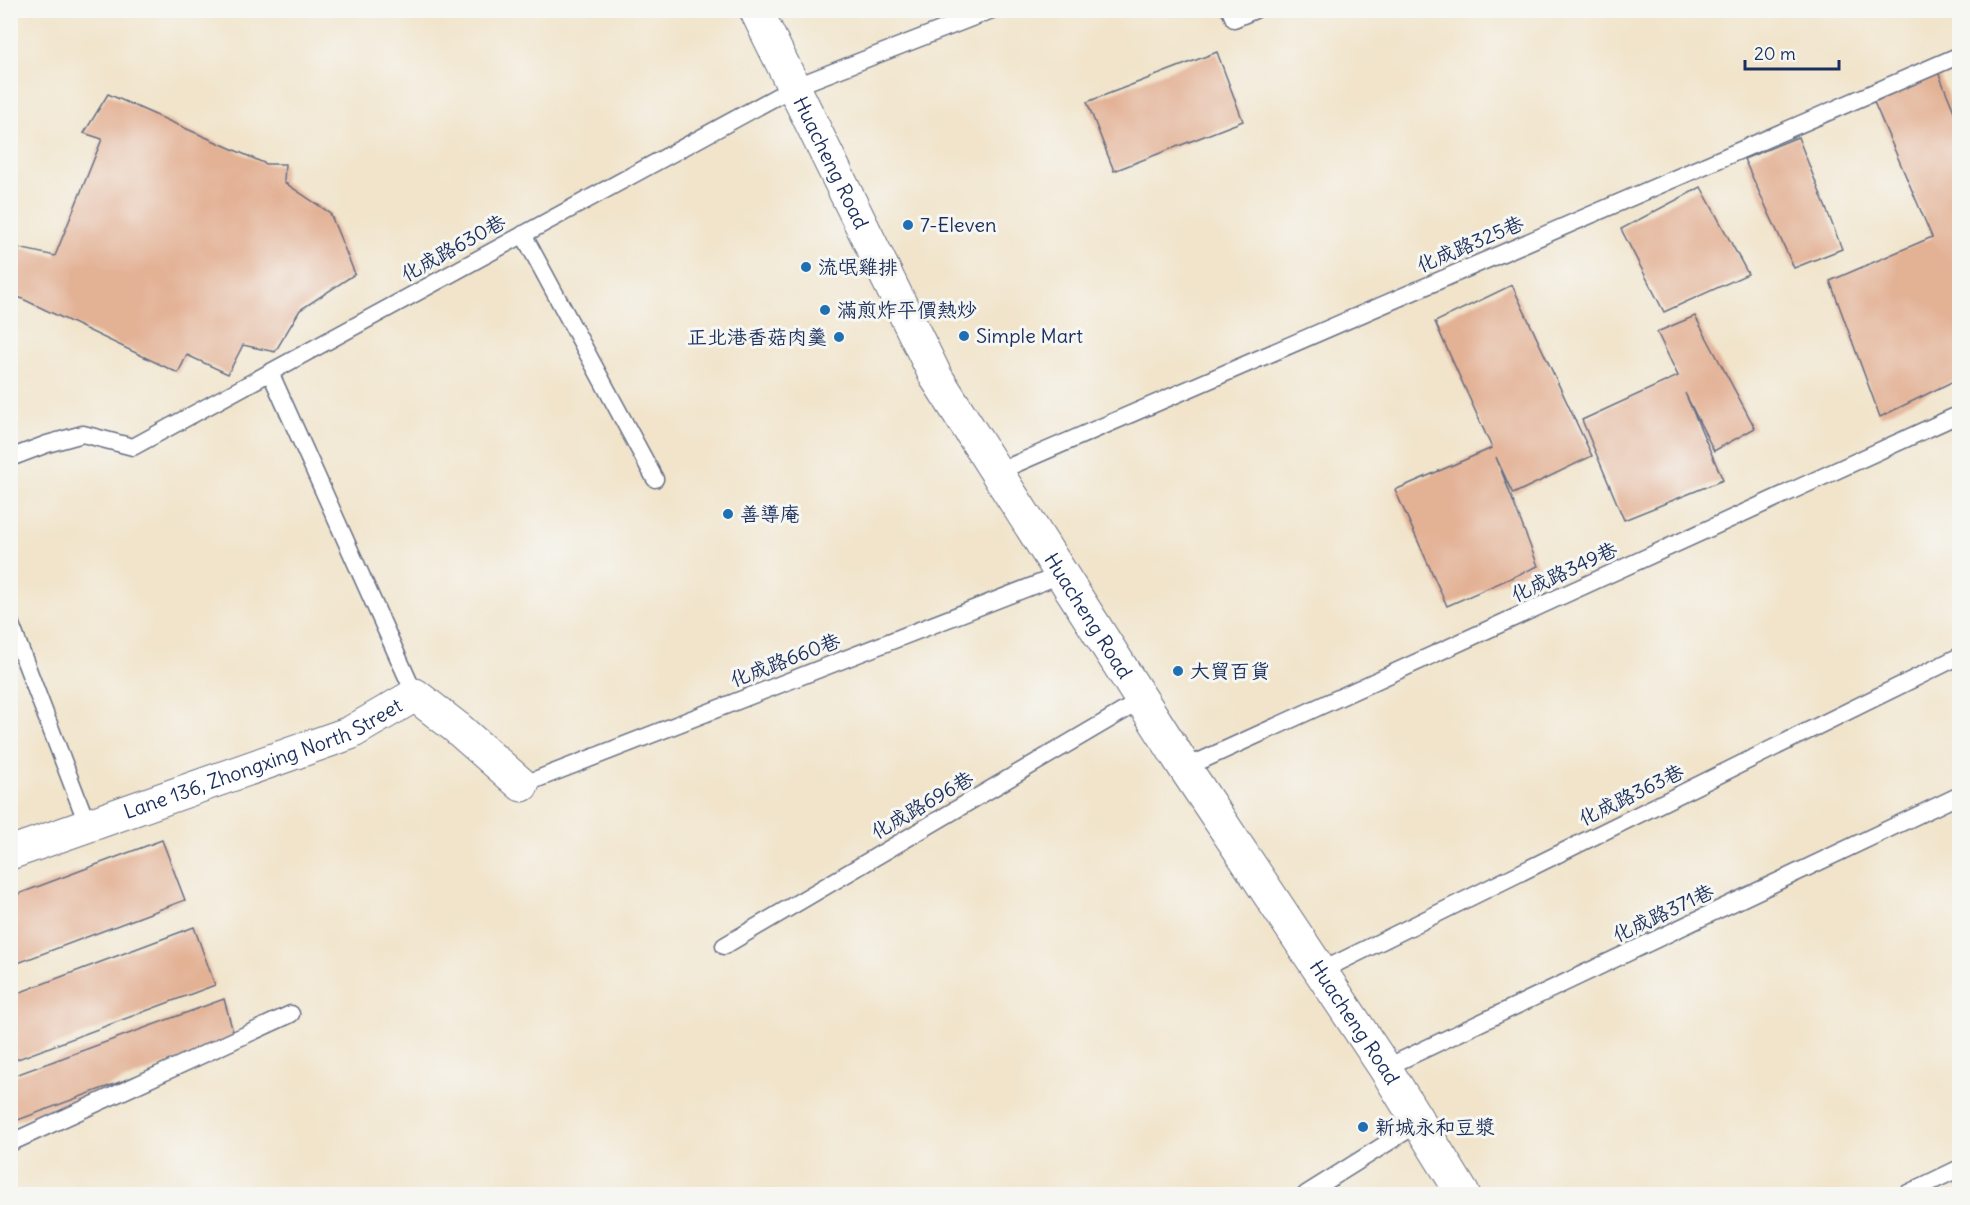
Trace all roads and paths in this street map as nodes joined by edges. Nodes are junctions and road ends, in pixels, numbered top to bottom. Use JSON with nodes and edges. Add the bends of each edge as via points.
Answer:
{"nodes":[{"id":1,"x":756,"y":10,"type":"edge"},
{"id":2,"x":992,"y":10,"type":"edge"},
{"id":3,"x":1230,"y":10,"type":"edge"},
{"id":4,"x":1255,"y":10,"type":"edge"},
{"id":5,"x":1959,"y":55,"type":"edge"},
{"id":6,"x":794,"y":87,"type":"junction"},
{"id":7,"x":523,"y":234,"type":"junction"},
{"id":8,"x":270,"y":372,"type":"junction"},
{"id":9,"x":1959,"y":414,"type":"edge"},
{"id":10,"x":10,"y":458,"type":"edge"},
{"id":11,"x":997,"y":472,"type":"junction"},
{"id":12,"x":655,"y":478,"type":"dead end"},
{"id":13,"x":1063,"y":574,"type":"junction"},
{"id":14,"x":10,"y":622,"type":"edge"},
{"id":15,"x":1959,"y":656,"type":"edge"},
{"id":16,"x":415,"y":695,"type":"junction"},
{"id":17,"x":1142,"y":700,"type":"junction"},
{"id":18,"x":1185,"y":768,"type":"junction"},
{"id":19,"x":522,"y":784,"type":"joint"},
{"id":20,"x":1959,"y":795,"type":"edge"},
{"id":21,"x":88,"y":826,"type":"junction"},
{"id":22,"x":10,"y":853,"type":"edge"},
{"id":23,"x":724,"y":946,"type":"dead end"},
{"id":24,"x":1320,"y":971,"type":"junction"},
{"id":25,"x":291,"y":1014,"type":"dead end"},
{"id":26,"x":1385,"y":1068,"type":"junction"},
{"id":27,"x":1419,"y":1123,"type":"junction"},
{"id":28,"x":10,"y":1143,"type":"edge"},
{"id":29,"x":1959,"y":1168,"type":"edge"},
{"id":30,"x":1306,"y":1194,"type":"edge"},
{"id":31,"x":1463,"y":1194,"type":"edge"},
{"id":32,"x":1906,"y":1194,"type":"edge"}],
"edges":[{"from":1,"to":6,"type":"street","name":"Huacheng Road"},
{"from":2,"to":6,"type":"lane","name":"化成路630巷"},
{"from":3,"to":4,"type":"lane","via":[[1234,20]]},
{"from":5,"to":11,"type":"lane","name":"化成路325巷"},
{"from":6,"to":7,"type":"lane","name":"化成路630巷"},
{"from":6,"to":11,"type":"street","name":"Huacheng Road","via":[[936,377]]},
{"from":7,"to":8,"type":"lane","name":"化成路630巷"},
{"from":7,"to":12,"type":"lane"},
{"from":8,"to":10,"type":"lane","name":"化成路630巷","via":[[133,447],[83,434]]},
{"from":8,"to":16,"type":"lane"},
{"from":9,"to":18,"type":"lane","name":"化成路349巷"},
{"from":11,"to":13,"type":"street","name":"Huacheng Road"},
{"from":13,"to":17,"type":"street","name":"Huacheng Road"},
{"from":13,"to":19,"type":"lane","name":"化成路660巷"},
{"from":14,"to":21,"type":"lane"},
{"from":15,"to":24,"type":"lane","name":"化成路363巷"},
{"from":16,"to":19,"type":"street","name":"Lane 136, Zhongxing North Street"},
{"from":16,"to":21,"type":"street","name":"Lane 136, Zhongxing North Street","via":[[350,734]]},
{"from":17,"to":18,"type":"street","name":"Huacheng Road"},
{"from":17,"to":23,"type":"lane","name":"化成路696巷"},
{"from":18,"to":24,"type":"street","name":"Huacheng Road"},
{"from":20,"to":26,"type":"lane","name":"化成路371巷"},
{"from":21,"to":22,"type":"street","name":"Lane 136, Zhongxing North Street"},
{"from":24,"to":26,"type":"street","name":"Huacheng Road"},
{"from":25,"to":28,"type":"lane"},
{"from":26,"to":27,"type":"street","name":"Huacheng Road"},
{"from":27,"to":30,"type":"lane"},
{"from":27,"to":31,"type":"street","name":"Huacheng Road"},
{"from":29,"to":32,"type":"lane"}]}
